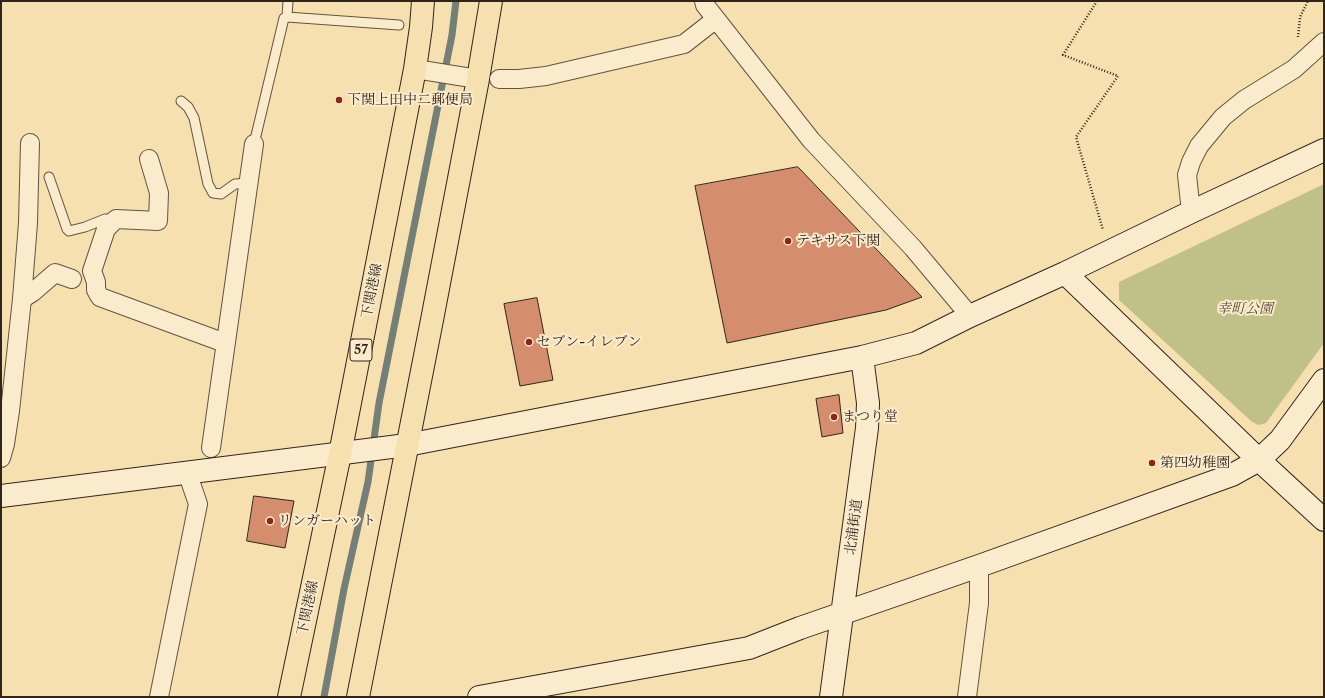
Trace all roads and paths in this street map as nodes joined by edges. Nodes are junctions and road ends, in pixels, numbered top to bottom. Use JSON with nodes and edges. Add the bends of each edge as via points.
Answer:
{"nodes":[{"id":1,"x":288,"y":1,"type":"edge"},
{"id":2,"x":424,"y":1,"type":"edge"},
{"id":3,"x":491,"y":1,"type":"edge"},
{"id":4,"x":704,"y":1,"type":"edge"},
{"id":5,"x":1097,"y":1,"type":"edge"},
{"id":6,"x":287,"y":17,"type":"junction"},
{"id":7,"x":716,"y":19,"type":"junction"},
{"id":8,"x":399,"y":25,"type":"dead end"},
{"id":9,"x":1324,"y":42,"type":"edge"},
{"id":10,"x":422,"y":70,"type":"junction"},
{"id":11,"x":479,"y":78,"type":"junction"},
{"id":12,"x":181,"y":102,"type":"dead end"},
{"id":13,"x":30,"y":143,"type":"dead end"},
{"id":14,"x":254,"y":144,"type":"joint"},
{"id":15,"x":1324,"y":150,"type":"edge"},
{"id":16,"x":149,"y":159,"type":"dead end"},
{"id":17,"x":50,"y":177,"type":"dead end"},
{"id":18,"x":249,"y":183,"type":"junction"},
{"id":19,"x":1192,"y":212,"type":"junction"},
{"id":20,"x":116,"y":219,"type":"junction"},
{"id":21,"x":1109,"y":251,"type":"junction"},
{"id":22,"x":1065,"y":273,"type":"junction"},
{"id":23,"x":72,"y":279,"type":"dead end"},
{"id":24,"x":22,"y":299,"type":"junction"},
{"id":25,"x":970,"y":316,"type":"junction"},
{"id":26,"x":226,"y":343,"type":"junction"},
{"id":27,"x":862,"y":357,"type":"junction"},
{"id":28,"x":1324,"y":380,"type":"edge"},
{"id":29,"x":407,"y":445,"type":"junction"},
{"id":30,"x":210,"y":448,"type":"dead end"},
{"id":31,"x":350,"y":453,"type":"junction"},
{"id":32,"x":1,"y":458,"type":"edge"},
{"id":33,"x":1259,"y":460,"type":"junction"},
{"id":34,"x":188,"y":472,"type":"junction"},
{"id":35,"x":1,"y":496,"type":"edge"},
{"id":36,"x":1324,"y":520,"type":"edge"},
{"id":37,"x":979,"y":566,"type":"junction"},
{"id":38,"x":843,"y":614,"type":"junction"},
{"id":39,"x":159,"y":697,"type":"edge"},
{"id":40,"x":289,"y":697,"type":"edge"},
{"id":41,"x":358,"y":697,"type":"edge"},
{"id":42,"x":479,"y":697,"type":"edge"},
{"id":43,"x":831,"y":697,"type":"edge"},
{"id":44,"x":966,"y":697,"type":"edge"}],
"edges":[{"from":1,"to":6,"type":"lane"},
{"from":2,"to":10,"type":"main road","name":"下関港線","number":"57","via":[[421,27]]},
{"from":3,"to":11,"type":"main road"},
{"from":4,"to":7,"type":"street"},
{"from":5,"to":21,"type":"path","via":[[1062,56],[1118,76],[1076,137]]},
{"from":6,"to":8,"type":"lane"},
{"from":6,"to":14,"type":"lane","via":[[284,18]]},
{"from":7,"to":11,"type":"street","via":[[684,44],[546,76],[519,79]]},
{"from":7,"to":25,"type":"street","via":[[811,140],[913,248]]},
{"from":9,"to":19,"type":"street","via":[[1294,69],[1244,100],[1223,117],[1199,146],[1187,175]]},
{"from":10,"to":11,"type":"street"},
{"from":10,"to":31,"type":"main road","name":"下関港線","number":"57"},
{"from":11,"to":29,"type":"main road"},
{"from":12,"to":18,"type":"lane","via":[[188,107],[194,118],[208,184],[213,193],[221,194],[235,184]]},
{"from":13,"to":24,"type":"street","via":[[28,223]]},
{"from":14,"to":18,"type":"street"},
{"from":15,"to":19,"type":"street"},
{"from":16,"to":20,"type":"street","via":[[159,193],[158,222]]},
{"from":17,"to":20,"type":"lane","via":[[69,231],[105,219]]},
{"from":18,"to":26,"type":"street"},
{"from":19,"to":21,"type":"street"},
{"from":20,"to":26,"type":"street","via":[[106,229],[92,271],[100,297]]},
{"from":21,"to":22,"type":"street"},
{"from":22,"to":25,"type":"street"},
{"from":22,"to":33,"type":"street"},
{"from":23,"to":24,"type":"street","via":[[55,273]]},
{"from":24,"to":32,"type":"street","via":[[10,411]]},
{"from":25,"to":27,"type":"street","via":[[916,343]]},
{"from":26,"to":30,"type":"street"},
{"from":27,"to":29,"type":"street"},
{"from":27,"to":38,"type":"street","name":"北浦街道","via":[[868,409]]},
{"from":28,"to":33,"type":"street","via":[[1280,440]]},
{"from":29,"to":31,"type":"street"},
{"from":29,"to":41,"type":"main road"},
{"from":31,"to":34,"type":"street"},
{"from":31,"to":40,"type":"main road","name":"下関港線","number":"57"},
{"from":33,"to":36,"type":"street"},
{"from":33,"to":37,"type":"street","via":[[1232,475]]},
{"from":34,"to":35,"type":"street"},
{"from":34,"to":39,"type":"street","via":[[198,504]]},
{"from":37,"to":38,"type":"street"},
{"from":37,"to":44,"type":"street","via":[[979,603]]},
{"from":38,"to":42,"type":"street","via":[[749,648]]},
{"from":38,"to":43,"type":"street","name":"北浦街道"}]}
